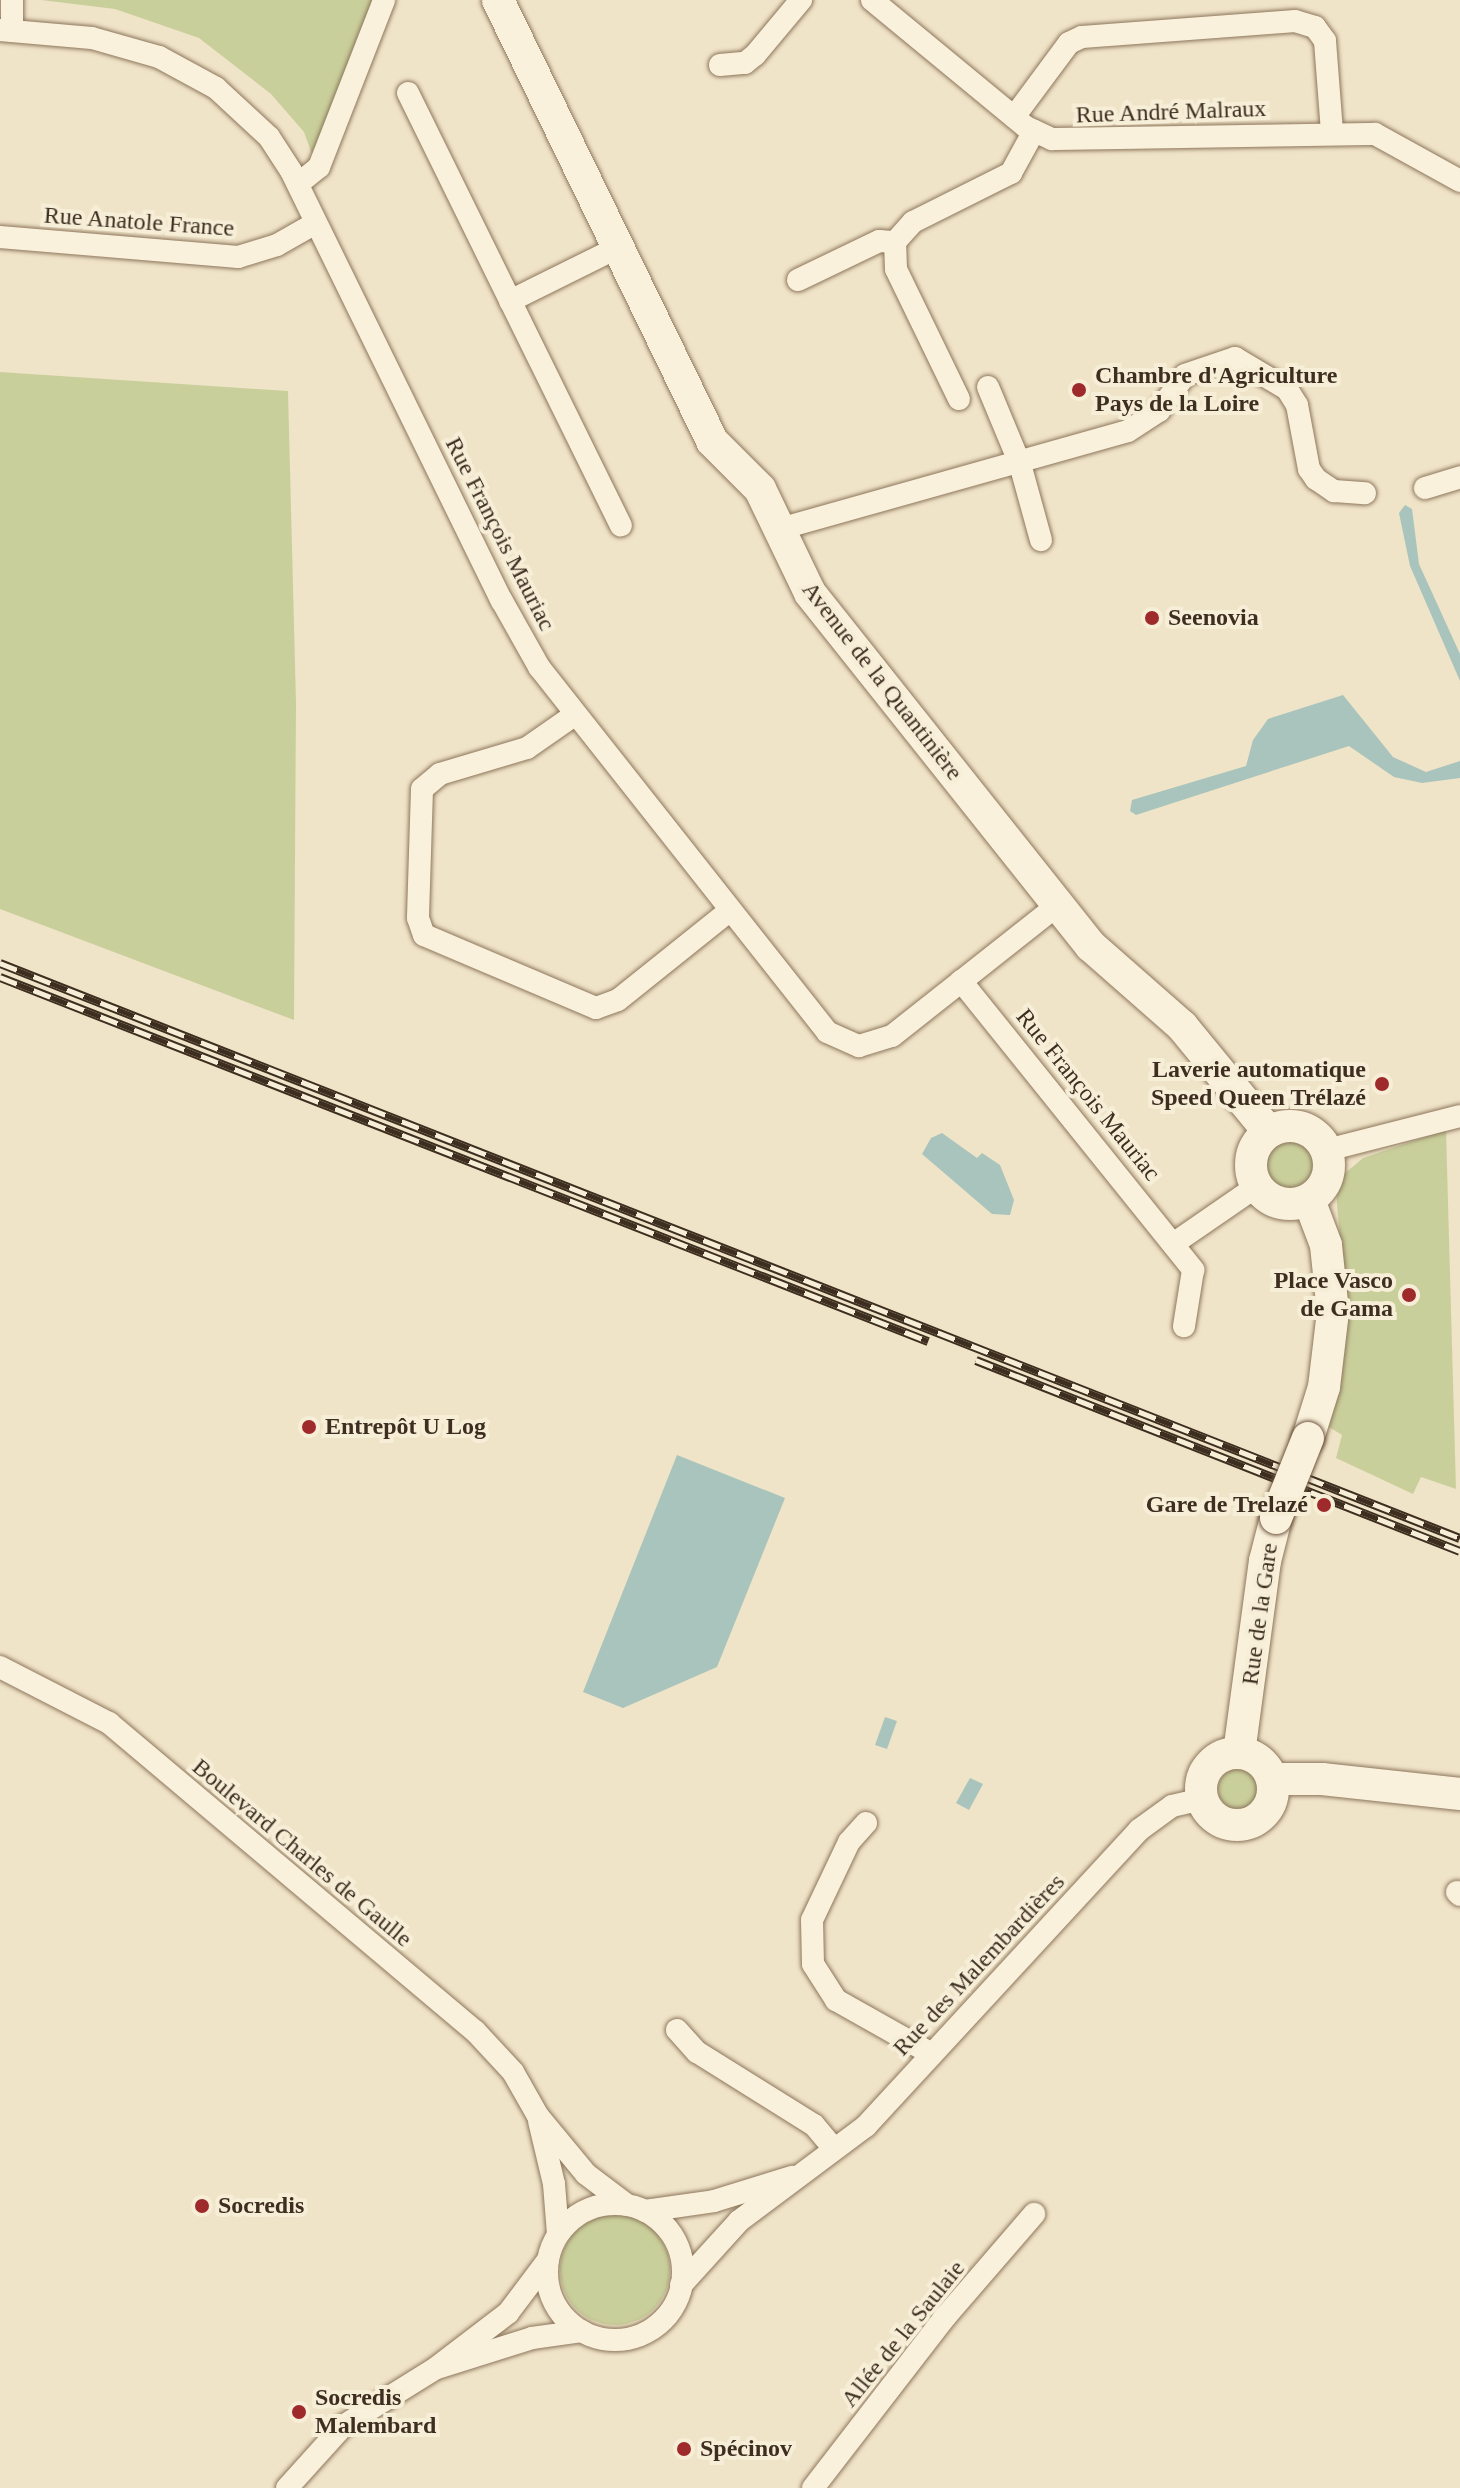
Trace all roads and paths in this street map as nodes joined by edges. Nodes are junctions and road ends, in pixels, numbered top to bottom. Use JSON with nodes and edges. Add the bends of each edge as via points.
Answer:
{"nodes":[{"id":1,"x":12,"y":0,"type":"edge"},
{"id":2,"x":384,"y":0,"type":"edge"},
{"id":3,"x":498,"y":0,"type":"edge"},
{"id":4,"x":801,"y":0,"type":"edge"},
{"id":5,"x":872,"y":0,"type":"edge"},
{"id":6,"x":6,"y":31,"type":"edge"},
{"id":7,"x":720,"y":65,"type":"dead end"},
{"id":8,"x":408,"y":93,"type":"dead end"},
{"id":9,"x":1014,"y":117,"type":"junction"},
{"id":10,"x":1034,"y":131,"type":"junction"},
{"id":11,"x":1332,"y":133,"type":"junction"},
{"id":12,"x":1460,"y":181,"type":"edge"},
{"id":13,"x":298,"y":184,"type":"junction"},
{"id":14,"x":314,"y":224,"type":"junction"},
{"id":15,"x":0,"y":237,"type":"edge"},
{"id":16,"x":895,"y":242,"type":"junction"},
{"id":17,"x":619,"y":247,"type":"junction"},
{"id":18,"x":798,"y":280,"type":"dead end"},
{"id":19,"x":510,"y":301,"type":"junction"},
{"id":20,"x":988,"y":387,"type":"dead end"},
{"id":21,"x":959,"y":399,"type":"dead end"},
{"id":22,"x":1020,"y":464,"type":"junction"},
{"id":23,"x":1460,"y":477,"type":"edge"},
{"id":24,"x":1425,"y":488,"type":"dead end"},
{"id":25,"x":1365,"y":493,"type":"dead end"},
{"id":26,"x":621,"y":525,"type":"dead end"},
{"id":27,"x":783,"y":528,"type":"junction"},
{"id":28,"x":1041,"y":540,"type":"dead end"},
{"id":29,"x":573,"y":716,"type":"junction"},
{"id":30,"x":1058,"y":905,"type":"junction"},
{"id":31,"x":729,"y":911,"type":"junction"},
{"id":32,"x":961,"y":981,"type":"junction"},
{"id":33,"x":1460,"y":1116,"type":"edge"},
{"id":34,"x":1269,"y":1132,"type":"junction"},
{"id":35,"x":1327,"y":1150,"type":"junction"},
{"id":36,"x":1257,"y":1186,"type":"junction"},
{"id":37,"x":1309,"y":1200,"type":"junction"},
{"id":38,"x":1173,"y":1244,"type":"junction"},
{"id":39,"x":1184,"y":1326,"type":"dead end"},
{"id":40,"x":0,"y":1667,"type":"edge"},
{"id":41,"x":1239,"y":1753,"type":"junction"},
{"id":42,"x":1272,"y":1779,"type":"junction"},
{"id":43,"x":1460,"y":1794,"type":"edge"},
{"id":44,"x":1202,"y":1799,"type":"junction"},
{"id":45,"x":866,"y":1823,"type":"dead end"},
{"id":46,"x":677,"y":2030,"type":"dead end"},
{"id":47,"x":932,"y":2054,"type":"junction"},
{"id":48,"x":538,"y":2116,"type":"junction"},
{"id":49,"x":834,"y":2149,"type":"junction"},
{"id":50,"x":797,"y":2176,"type":"junction"},
{"id":51,"x":636,"y":2208,"type":"junction"},
{"id":52,"x":1034,"y":2214,"type":"dead end"},
{"id":53,"x":558,"y":2234,"type":"junction"},
{"id":54,"x":548,"y":2260,"type":"junction"},
{"id":55,"x":681,"y":2285,"type":"junction"},
{"id":56,"x":582,"y":2331,"type":"junction"},
{"id":57,"x":436,"y":2368,"type":"junction"},
{"id":58,"x":287,"y":2488,"type":"edge"},
{"id":59,"x":813,"y":2488,"type":"edge"}],
"edges":[{"from":1,"to":6,"type":"street"},
{"from":2,"to":13,"type":"street","via":[[319,167]]},
{"from":3,"to":17,"type":"street","name":"Avenue de la Quantinière"},
{"from":4,"to":7,"type":"street","via":[[755,55],[745,63]]},
{"from":5,"to":9,"type":"street","name":"Rue André Malraux"},
{"from":6,"to":13,"type":"street","name":"Rue François Mauriac","via":[[116,43],[196,75],[269,137]]},
{"from":8,"to":19,"type":"street"},
{"from":9,"to":10,"type":"street","name":"Rue André Malraux"},
{"from":9,"to":11,"type":"street","via":[[1069,43],[1082,37],[1295,21],[1315,27],[1325,41]]},
{"from":10,"to":11,"type":"street","name":"Rue André Malraux","via":[[1073,142]]},
{"from":10,"to":16,"type":"street","via":[[1011,173],[913,222]]},
{"from":11,"to":12,"type":"street","name":"Rue André Malraux","via":[[1375,134]]},
{"from":13,"to":14,"type":"street","name":"Rue François Mauriac"},
{"from":14,"to":15,"type":"street","name":"Rue Anatole France","via":[[238,257]]},
{"from":14,"to":29,"type":"street","name":"Rue François Mauriac","via":[[502,601]]},
{"from":16,"to":18,"type":"street","via":[[879,241]]},
{"from":16,"to":21,"type":"street","via":[[896,269]]},
{"from":17,"to":19,"type":"street"},
{"from":17,"to":27,"type":"street","name":"Avenue de la Quantinière","via":[[712,441],[755,482]]},
{"from":19,"to":26,"type":"street"},
{"from":20,"to":22,"type":"street"},
{"from":22,"to":25,"type":"street","via":[[1139,426],[1159,411],[1185,375],[1235,358],[1287,389],[1297,405],[1309,469],[1316,479],[1334,491]]},
{"from":22,"to":27,"type":"street"},
{"from":22,"to":28,"type":"street"},
{"from":23,"to":24,"type":"street"},
{"from":27,"to":30,"type":"street","name":"Avenue de la Quantinière","via":[[801,578],[819,605]]},
{"from":29,"to":31,"type":"street","name":"Rue François Mauriac"},
{"from":29,"to":31,"type":"street","via":[[527,748],[440,774],[422,789],[418,918],[424,935],[596,1008],[618,1000]]},
{"from":30,"to":32,"type":"street","name":"Rue François Mauriac"},
{"from":30,"to":34,"type":"street","name":"Avenue de la Quantinière","via":[[1109,964],[1182,1026]]},
{"from":31,"to":32,"type":"street","name":"Rue François Mauriac","via":[[827,1032],[848,1043],[871,1045],[892,1036]]},
{"from":32,"to":38,"type":"street","name":"Rue François Mauriac"},
{"from":33,"to":35,"type":"street"},
{"from":34,"to":35,"type":"street","via":[[1302,1128]]},
{"from":34,"to":36,"type":"street","via":[[1251,1160]]},
{"from":35,"to":37,"type":"street","via":[[1327,1178]]},
{"from":36,"to":37,"type":"street","via":[[1280,1203]]},
{"from":36,"to":38,"type":"street"},
{"from":37,"to":41,"type":"street","name":"Rue de la Gare","bridge":true,"via":[[1326,1245],[1333,1312],[1324,1387],[1265,1561]]},
{"from":38,"to":39,"type":"street","name":"Rue François Mauriac","via":[[1193,1270]]},
{"from":40,"to":48,"type":"street","name":"Boulevard Charles de Gaulle","via":[[109,1723],[475,2031],[513,2072]]},
{"from":41,"to":42,"type":"street","via":[[1259,1761]]},
{"from":41,"to":44,"type":"street","via":[[1210,1765],[1202,1778]]},
{"from":42,"to":43,"type":"street"},
{"from":42,"to":44,"type":"street","via":[[1269,1806],[1247,1824],[1220,1821]]},
{"from":44,"to":47,"type":"street","name":"Rue des Malembardières","via":[[1172,1806],[1139,1830]]},
{"from":45,"to":47,"type":"street","via":[[849,1842],[812,1920],[813,1964],[836,2000]]},
{"from":46,"to":49,"type":"street","via":[[697,2052],[814,2125]]},
{"from":47,"to":49,"type":"street","name":"Rue des Malembardières","via":[[866,2126]]},
{"from":48,"to":51,"type":"street","name":"Boulevard Charles de Gaulle","via":[[586,2174]]},
{"from":48,"to":53,"type":"street","name":"Boulevard Charles de Gaulle","via":[[554,2184]]},
{"from":49,"to":50,"type":"street","name":"Rue des Malembardières"},
{"from":50,"to":51,"type":"street","name":"Rue des Malembardières","via":[[714,2201]]},
{"from":50,"to":55,"type":"street","name":"Rue des Malembardières","via":[[723,2236]]},
{"from":51,"to":53,"type":"street","via":[[592,2208]]},
{"from":51,"to":55,"type":"street","via":[[676,2242]]},
{"from":52,"to":59,"type":"street","name":"Allée de la Saulaie","via":[[946,2316]]},
{"from":53,"to":54,"type":"street"},
{"from":54,"to":56,"type":"street","via":[[554,2301]]},
{"from":54,"to":57,"type":"street","via":[[521,2301]]},
{"from":55,"to":56,"type":"street","via":[[668,2314],[645,2332],[616,2339]]},
{"from":56,"to":57,"type":"street","via":[[532,2338]]},
{"from":57,"to":58,"type":"street","via":[[343,2426]]}]}
